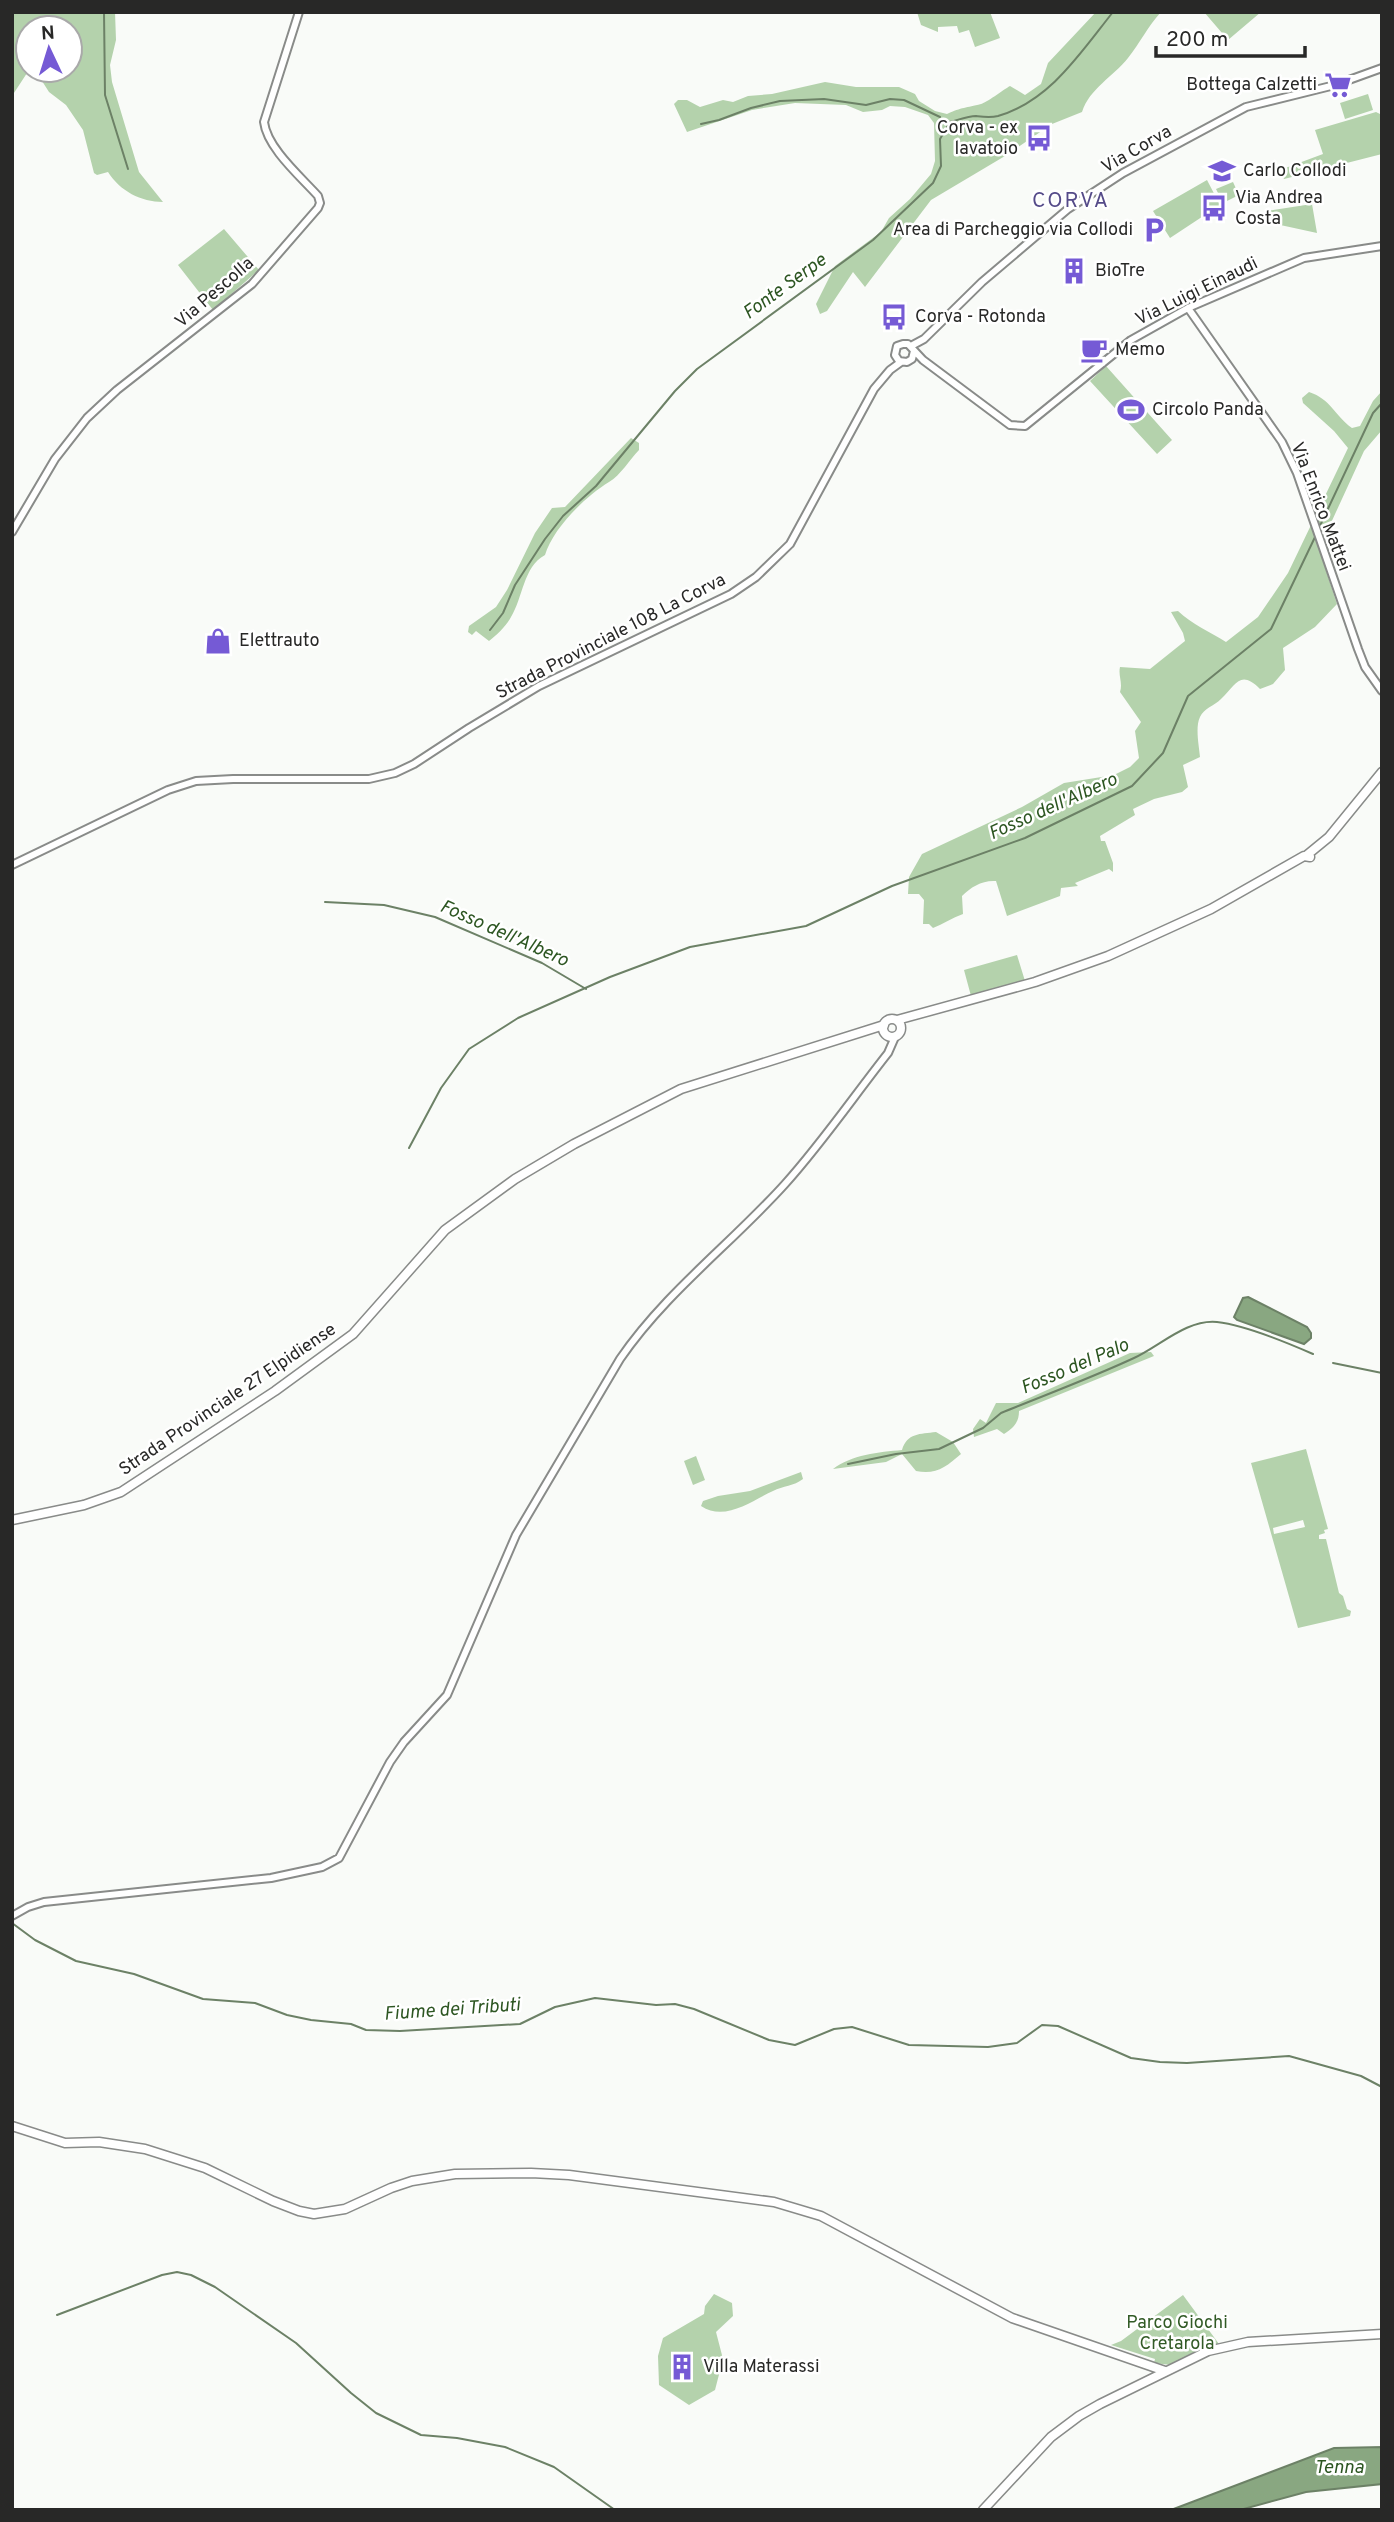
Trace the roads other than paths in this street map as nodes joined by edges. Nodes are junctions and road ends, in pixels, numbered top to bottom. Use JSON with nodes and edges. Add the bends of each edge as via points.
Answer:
{"nodes":[{"id":1,"x":299,"y":12,"type":"edge"},
{"id":2,"x":1382,"y":68,"type":"edge"},
{"id":3,"x":1382,"y":246,"type":"edge"},
{"id":4,"x":1188,"y":308,"type":"junction"},
{"id":5,"x":912,"y":349,"type":"junction"},
{"id":6,"x":912,"y":359,"type":"junction"},
{"id":7,"x":898,"y":360,"type":"junction"},
{"id":8,"x":923,"y":360,"type":"junction"},
{"id":9,"x":12,"y":532,"type":"edge"},
{"id":10,"x":1382,"y":691,"type":"edge"},
{"id":11,"x":1382,"y":772,"type":"edge"},
{"id":12,"x":12,"y":865,"type":"edge"},
{"id":13,"x":919,"y":1015,"type":"junction"},
{"id":14,"x":897,"y":1020,"type":"junction"},
{"id":15,"x":901,"y":1030,"type":"junction"},
{"id":16,"x":887,"y":1033,"type":"junction"},
{"id":17,"x":12,"y":1520,"type":"edge"},
{"id":18,"x":12,"y":1916,"type":"edge"},
{"id":19,"x":12,"y":2126,"type":"edge"},
{"id":20,"x":1382,"y":2334,"type":"edge"},
{"id":21,"x":1139,"y":2363,"type":"junction"},
{"id":22,"x":1151,"y":2367,"type":"junction"},
{"id":23,"x":1165,"y":2371,"type":"junction"},
{"id":24,"x":1153,"y":2377,"type":"junction"},
{"id":25,"x":983,"y":2510,"type":"edge"}],
"edges":[{"from":1,"to":9,"type":"street","name":"Via Pescolla","via":[[264,122],[273,145],[318,196],[318,208],[252,285],[87,418],[55,459]]},
{"from":2,"to":5,"type":"street","name":"Via Corva","via":[[1246,107],[1123,173],[1068,209]]},
{"from":3,"to":4,"type":"street","name":"Via Luigi Einaudi","via":[[1304,258]]},
{"from":4,"to":8,"type":"street","name":"Via Luigi Einaudi","via":[[1131,340],[1020,427],[1010,425]]},
{"from":4,"to":10,"type":"street","name":"Via Enrico Mattei","via":[[1282,442],[1297,473],[1357,649]]},
{"from":5,"to":6,"type":"street"},
{"from":5,"to":7,"type":"street","via":[[900,344],[894,352]]},
{"from":5,"to":8,"type":"street"},
{"from":6,"to":7,"type":"street"},
{"from":6,"to":8,"type":"street"},
{"from":7,"to":12,"type":"street","name":"Strada Provinciale 108 La Corva","via":[[863,407],[790,544],[731,594],[539,686],[402,771],[369,779],[196,781]]},
{"from":11,"to":13,"type":"main road","name":"Strada Provinciale 27 Elpidiense","via":[[1329,837],[1305,857],[1210,909],[1108,956]]},
{"from":13,"to":14,"type":"main road","name":"Strada Provinciale 27 Elpidiense"},
{"from":13,"to":15,"type":"main road","name":"Strada Provinciale 27 Elpidiense"},
{"from":14,"to":15,"type":"main road"},
{"from":14,"to":16,"type":"main road","name":"Strada Provinciale 27 Elpidiense","via":[[890,1019]]},
{"from":15,"to":16,"type":"main road","name":"Strada Provinciale 27 Elpidiense"},
{"from":16,"to":17,"type":"main road","name":"Strada Provinciale 27 Elpidiense","via":[[873,1028],[681,1089],[564,1150],[445,1230],[353,1334],[275,1391],[121,1492]]},
{"from":16,"to":18,"type":"street","via":[[888,1053],[785,1184],[660,1308],[620,1359],[516,1535],[447,1695],[390,1762],[339,1858],[322,1867],[271,1878],[44,1902]]},
{"from":19,"to":21,"type":"main road","via":[[65,2143],[99,2142],[145,2149],[205,2168],[273,2201],[314,2214],[345,2209],[412,2181],[466,2174],[569,2175],[774,2202],[821,2216],[1012,2318]]},
{"from":20,"to":23,"type":"main road","via":[[1248,2342]]},
{"from":21,"to":22,"type":"main road"},
{"from":21,"to":24,"type":"main road"},
{"from":22,"to":23,"type":"main road"},
{"from":22,"to":24,"type":"main road"},
{"from":23,"to":24,"type":"main road"},
{"from":24,"to":25,"type":"main road","via":[[1063,2428]]}]}
